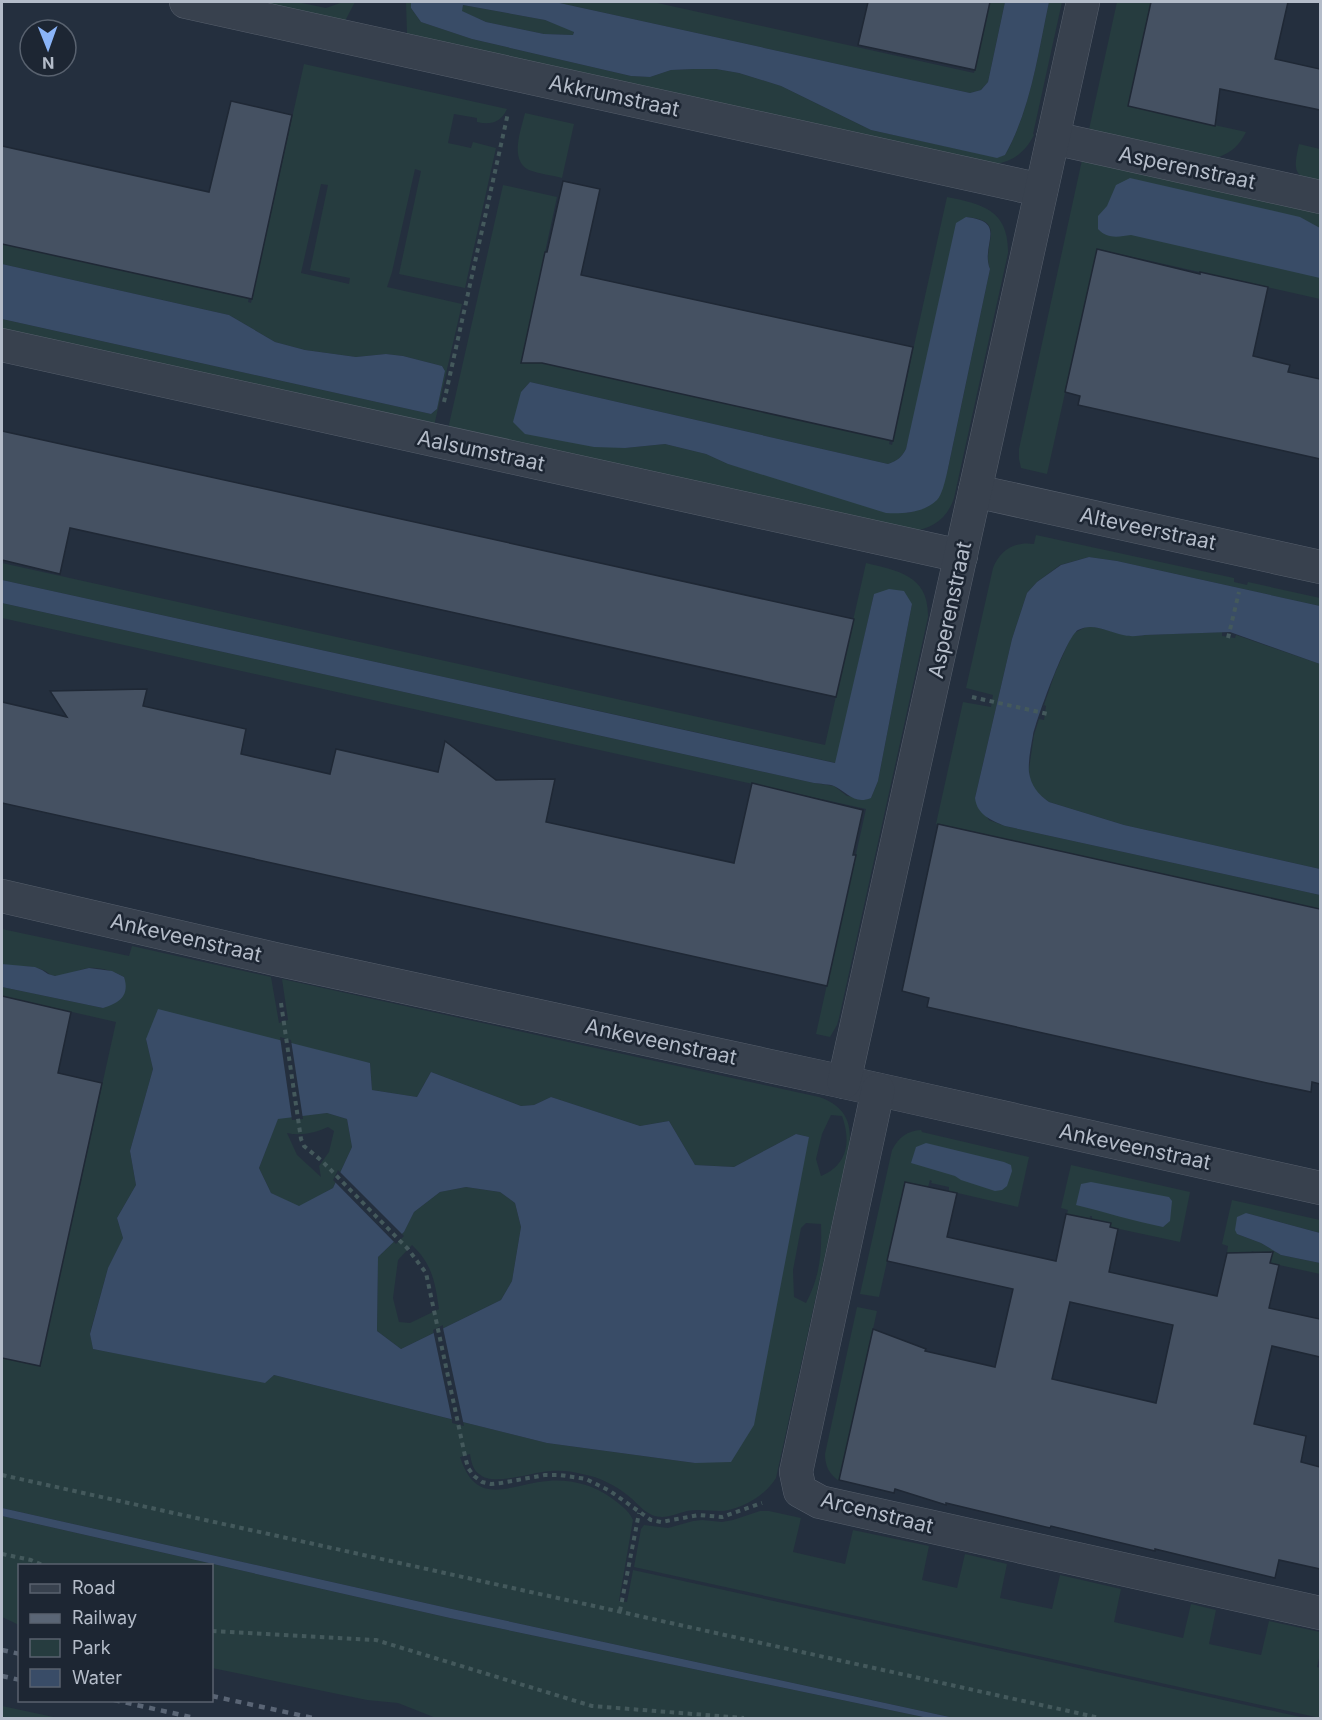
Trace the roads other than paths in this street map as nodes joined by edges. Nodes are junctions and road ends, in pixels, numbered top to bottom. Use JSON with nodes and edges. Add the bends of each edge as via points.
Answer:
{"nodes":[{"id":1,"x":186,"y":2,"type":"edge"},
{"id":2,"x":1083,"y":2,"type":"edge"},
{"id":3,"x":1053,"y":138,"type":"junction"},
{"id":4,"x":1041,"y":190,"type":"junction"},
{"id":5,"x":1320,"y":197,"type":"edge"},
{"id":6,"x":2,"y":345,"type":"edge"},
{"id":7,"x":975,"y":491,"type":"junction"},
{"id":8,"x":961,"y":556,"type":"junction"},
{"id":9,"x":1320,"y":567,"type":"edge"},
{"id":10,"x":2,"y":896,"type":"edge"},
{"id":11,"x":844,"y":1082,"type":"junction"},
{"id":12,"x":878,"y":1090,"type":"junction"},
{"id":13,"x":1320,"y":1188,"type":"edge"},
{"id":14,"x":1320,"y":1613,"type":"edge"}],
"edges":[{"from":1,"to":4,"type":"street","name":"Akkrumstraat"},
{"from":2,"to":3,"type":"street","name":"Asperenstraat"},
{"from":3,"to":4,"type":"street","name":"Asperenstraat"},
{"from":3,"to":5,"type":"street","name":"Asperenstraat"},
{"from":4,"to":7,"type":"street","name":"Asperenstraat"},
{"from":6,"to":8,"type":"street","name":"Aalsumstraat"},
{"from":7,"to":8,"type":"street","name":"Asperenstraat"},
{"from":7,"to":9,"type":"street","name":"Alteveerstraat"},
{"from":8,"to":11,"type":"street","name":"Asperenstraat"},
{"from":10,"to":11,"type":"street","name":"Ankeveenstraat"},
{"from":11,"to":12,"type":"street","name":"Ankeveenstraat"},
{"from":12,"to":13,"type":"street","name":"Ankeveenstraat"},
{"from":12,"to":14,"type":"street","name":"Arcenstraat","via":[[796,1472],[800,1491],[820,1502]]}]}
